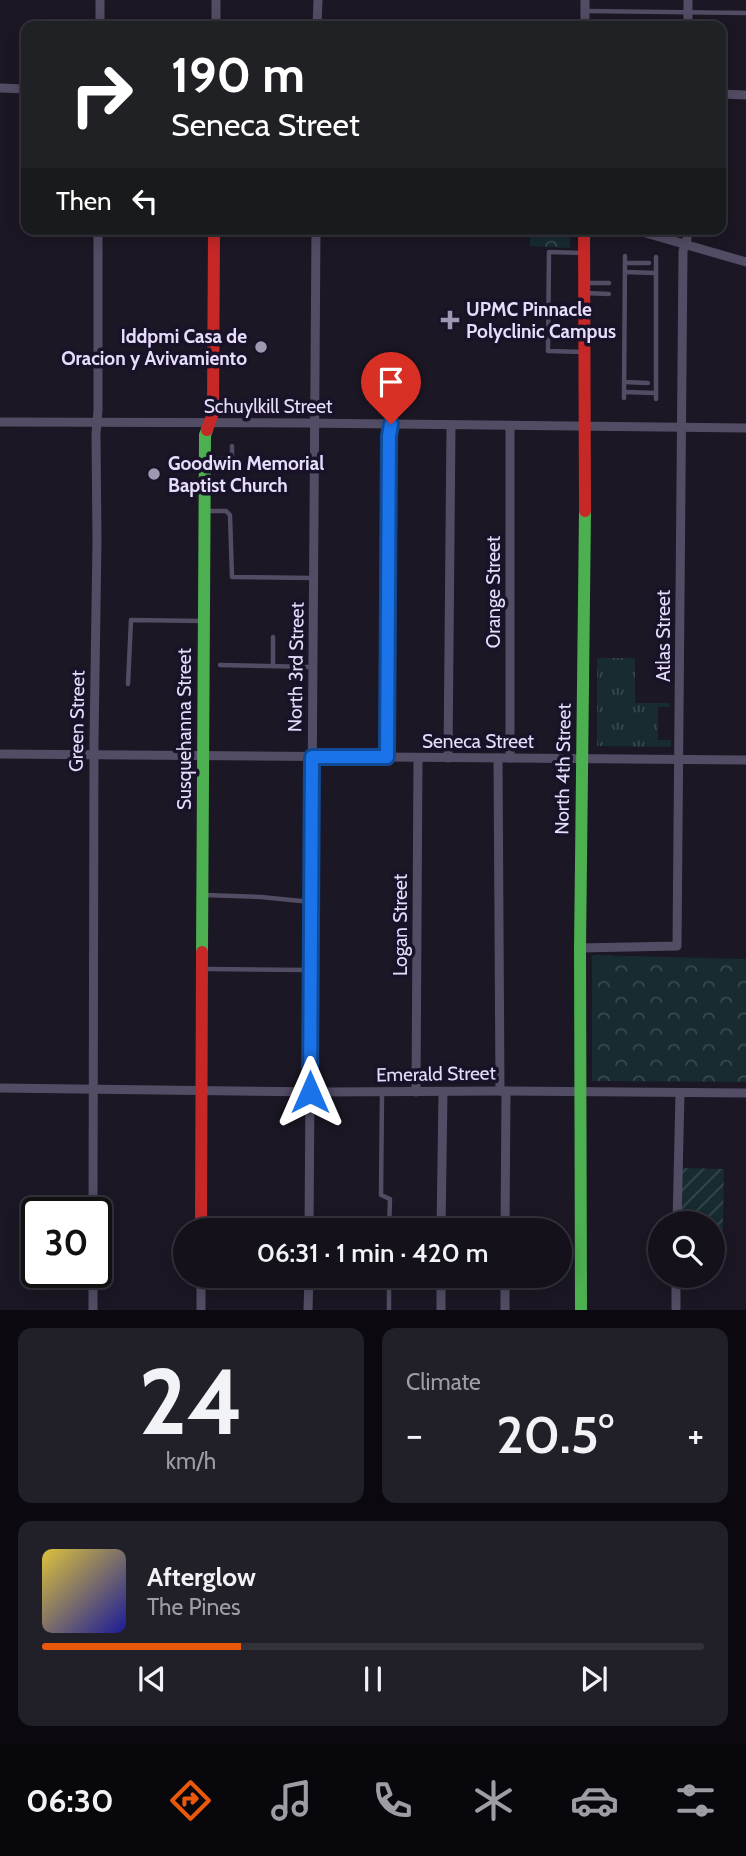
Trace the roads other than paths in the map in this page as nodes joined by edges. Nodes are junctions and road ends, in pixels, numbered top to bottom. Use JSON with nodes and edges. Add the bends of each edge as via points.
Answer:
{"nodes":[{"id":1,"x":100,"y":0,"type":"edge"},
{"id":2,"x":216,"y":0,"type":"edge"},
{"id":3,"x":318,"y":0,"type":"edge"},
{"id":4,"x":586,"y":0,"type":"edge"},
{"id":5,"x":688,"y":0,"type":"edge"},
{"id":6,"x":585,"y":11,"type":"junction"},
{"id":7,"x":688,"y":13,"type":"junction"},
{"id":8,"x":746,"y":13,"type":"edge"},
{"id":9,"x":100,"y":21,"type":"edge"},
{"id":10,"x":216,"y":21,"type":"edge"},
{"id":11,"x":317,"y":21,"type":"edge"},
{"id":12,"x":585,"y":21,"type":"edge"},
{"id":13,"x":688,"y":21,"type":"edge"},
{"id":14,"x":0,"y":88,"type":"edge"},
{"id":15,"x":21,"y":89,"type":"edge"},
{"id":16,"x":726,"y":94,"type":"edge"},
{"id":17,"x":746,"y":95,"type":"edge"},
{"id":18,"x":98,"y":235,"type":"edge"},
{"id":19,"x":214,"y":235,"type":"edge"},
{"id":20,"x":316,"y":235,"type":"edge"},
{"id":21,"x":584,"y":235,"type":"edge"},
{"id":22,"x":653,"y":235,"type":"edge"},
{"id":23,"x":686,"y":235,"type":"edge"},
{"id":24,"x":685,"y":244,"type":"junction"},
{"id":25,"x":584,"y":253,"type":"junction"},
{"id":26,"x":625,"y":256,"type":"dead end"},
{"id":27,"x":656,"y":257,"type":"dead end"},
{"id":28,"x":746,"y":262,"type":"edge"},
{"id":29,"x":625,"y":263,"type":"junction"},
{"id":30,"x":649,"y":263,"type":"dead end"},
{"id":31,"x":625,"y":272,"type":"junction"},
{"id":32,"x":656,"y":273,"type":"junction"},
{"id":33,"x":609,"y":283,"type":"dead end"},
{"id":34,"x":584,"y":288,"type":"junction"},
{"id":35,"x":609,"y":294,"type":"dead end"},
{"id":36,"x":585,"y":352,"type":"junction"},
{"id":37,"x":624,"y":382,"type":"junction"},
{"id":38,"x":648,"y":383,"type":"dead end"},
{"id":39,"x":0,"y":422,"type":"edge"},
{"id":40,"x":97,"y":423,"type":"junction"},
{"id":41,"x":209,"y":423,"type":"junction"},
{"id":42,"x":315,"y":423,"type":"junction"},
{"id":43,"x":391,"y":424,"type":"junction"},
{"id":44,"x":451,"y":425,"type":"junction"},
{"id":45,"x":510,"y":426,"type":"junction"},
{"id":46,"x":586,"y":427,"type":"junction"},
{"id":47,"x":681,"y":427,"type":"junction"},
{"id":48,"x":746,"y":428,"type":"edge"},
{"id":49,"x":232,"y":446,"type":"dead end"},
{"id":50,"x":205,"y":459,"type":"junction"},
{"id":51,"x":205,"y":511,"type":"junction"},
{"id":52,"x":314,"y":578,"type":"junction"},
{"id":53,"x":204,"y":621,"type":"junction"},
{"id":54,"x":273,"y":637,"type":"dead end"},
{"id":55,"x":220,"y":665,"type":"dead end"},
{"id":56,"x":273,"y":666,"type":"junction"},
{"id":57,"x":313,"y":667,"type":"junction"},
{"id":58,"x":128,"y":684,"type":"dead end"},
{"id":59,"x":0,"y":754,"type":"edge"},
{"id":60,"x":94,"y":756,"type":"junction"},
{"id":61,"x":203,"y":756,"type":"junction"},
{"id":62,"x":312,"y":757,"type":"junction"},
{"id":63,"x":387,"y":757,"type":"junction"},
{"id":64,"x":418,"y":758,"type":"junction"},
{"id":65,"x":448,"y":758,"type":"junction"},
{"id":66,"x":498,"y":758,"type":"junction"},
{"id":67,"x":510,"y":758,"type":"junction"},
{"id":68,"x":583,"y":759,"type":"junction"},
{"id":69,"x":680,"y":759,"type":"junction"},
{"id":70,"x":746,"y":760,"type":"edge"},
{"id":71,"x":202,"y":894,"type":"junction"},
{"id":72,"x":311,"y":902,"type":"junction"},
{"id":73,"x":580,"y":948,"type":"junction"},
{"id":74,"x":201,"y":968,"type":"junction"},
{"id":75,"x":311,"y":970,"type":"junction"},
{"id":76,"x":0,"y":1088,"type":"edge"},
{"id":77,"x":94,"y":1089,"type":"junction"},
{"id":78,"x":201,"y":1090,"type":"junction"},
{"id":79,"x":503,"y":1091,"type":"junction"},
{"id":80,"x":310,"y":1092,"type":"junction"},
{"id":81,"x":382,"y":1092,"type":"junction"},
{"id":82,"x":416,"y":1092,"type":"junction"},
{"id":83,"x":443,"y":1092,"type":"junction"},
{"id":84,"x":580,"y":1092,"type":"junction"},
{"id":85,"x":680,"y":1093,"type":"junction"},
{"id":86,"x":746,"y":1093,"type":"edge"},
{"id":87,"x":93,"y":1197,"type":"edge"},
{"id":88,"x":677,"y":1211,"type":"edge"},
{"id":89,"x":201,"y":1218,"type":"edge"},
{"id":90,"x":309,"y":1218,"type":"edge"},
{"id":91,"x":389,"y":1218,"type":"edge"},
{"id":92,"x":442,"y":1218,"type":"edge"},
{"id":93,"x":505,"y":1218,"type":"edge"},
{"id":94,"x":93,"y":1288,"type":"edge"},
{"id":95,"x":201,"y":1288,"type":"edge"},
{"id":96,"x":309,"y":1288,"type":"edge"},
{"id":97,"x":389,"y":1288,"type":"edge"},
{"id":98,"x":441,"y":1288,"type":"edge"},
{"id":99,"x":505,"y":1288,"type":"edge"},
{"id":100,"x":676,"y":1288,"type":"edge"},
{"id":101,"x":93,"y":1310,"type":"edge"},
{"id":102,"x":201,"y":1310,"type":"edge"},
{"id":103,"x":309,"y":1310,"type":"edge"},
{"id":104,"x":389,"y":1310,"type":"edge"},
{"id":105,"x":441,"y":1310,"type":"edge"},
{"id":106,"x":505,"y":1310,"type":"edge"},
{"id":107,"x":581,"y":1310,"type":"edge"},
{"id":108,"x":676,"y":1310,"type":"edge"}],
"edges":[{"from":1,"to":9,"type":"street"},
{"from":2,"to":10,"type":"street"},
{"from":3,"to":11,"type":"street"},
{"from":4,"to":6,"type":"street"},
{"from":5,"to":7,"type":"street"},
{"from":6,"to":7,"type":"lane"},
{"from":6,"to":12,"type":"street"},
{"from":7,"to":8,"type":"lane"},
{"from":7,"to":13,"type":"street"},
{"from":14,"to":15,"type":"street"},
{"from":16,"to":17,"type":"street"},
{"from":18,"to":40,"type":"street","name":"Green Street"},
{"from":19,"to":41,"type":"street","name":"Susquehanna Street","via":[[213,413]]},
{"from":20,"to":42,"type":"street","name":"North 3rd Street"},
{"from":21,"to":25,"type":"street","name":"North 4th Street"},
{"from":22,"to":24,"type":"street"},
{"from":23,"to":24,"type":"street","name":"Atlas Street"},
{"from":24,"to":28,"type":"street"},
{"from":24,"to":47,"type":"street","name":"Atlas Street"},
{"from":25,"to":34,"type":"street","name":"North 4th Street"},
{"from":25,"to":36,"type":"lane","via":[[549,252],[548,351]]},
{"from":26,"to":29,"type":"lane"},
{"from":27,"to":32,"type":"lane"},
{"from":29,"to":30,"type":"lane"},
{"from":29,"to":31,"type":"lane"},
{"from":31,"to":32,"type":"lane"},
{"from":31,"to":37,"type":"lane"},
{"from":32,"to":37,"type":"lane","via":[[656,396],[624,395]]},
{"from":33,"to":34,"type":"lane"},
{"from":34,"to":35,"type":"lane"},
{"from":34,"to":36,"type":"street","name":"North 4th Street"},
{"from":36,"to":46,"type":"street","name":"North 4th Street"},
{"from":37,"to":38,"type":"lane"},
{"from":39,"to":40,"type":"street","name":"Schuylkill Street"},
{"from":40,"to":41,"type":"street","name":"Schuylkill Street"},
{"from":40,"to":60,"type":"street","name":"Green Street"},
{"from":41,"to":42,"type":"street","name":"Schuylkill Street"},
{"from":41,"to":50,"type":"street","name":"Susquehanna Street"},
{"from":42,"to":43,"type":"street","name":"Schuylkill Street"},
{"from":42,"to":52,"type":"street","name":"North 3rd Street"},
{"from":43,"to":44,"type":"street","name":"Schuylkill Street"},
{"from":43,"to":63,"type":"street"},
{"from":44,"to":45,"type":"street","name":"Schuylkill Street"},
{"from":44,"to":65,"type":"street"},
{"from":45,"to":46,"type":"street","name":"Schuylkill Street"},
{"from":45,"to":67,"type":"street","name":"Orange Street"},
{"from":46,"to":47,"type":"street","name":"Schuylkill Street"},
{"from":46,"to":68,"type":"street","name":"North 4th Street"},
{"from":47,"to":48,"type":"street","name":"Schuylkill Street"},
{"from":47,"to":69,"type":"street","name":"Atlas Street"},
{"from":49,"to":50,"type":"lane","via":[[232,459]]},
{"from":50,"to":51,"type":"street","name":"Susquehanna Street"},
{"from":51,"to":52,"type":"lane","via":[[230,515],[232,577]]},
{"from":51,"to":53,"type":"street","name":"Susquehanna Street"},
{"from":52,"to":57,"type":"street","name":"North 3rd Street"},
{"from":53,"to":58,"type":"lane","via":[[131,620]]},
{"from":53,"to":61,"type":"street","name":"Susquehanna Street"},
{"from":54,"to":56,"type":"lane"},
{"from":55,"to":56,"type":"lane"},
{"from":56,"to":57,"type":"lane"},
{"from":57,"to":62,"type":"street","name":"North 3rd Street"},
{"from":59,"to":60,"type":"street","name":"Seneca Street"},
{"from":60,"to":61,"type":"street","name":"Seneca Street"},
{"from":60,"to":77,"type":"street","name":"Green Street"},
{"from":61,"to":62,"type":"street","name":"Seneca Street"},
{"from":61,"to":71,"type":"street","name":"Susquehanna Street"},
{"from":62,"to":63,"type":"street","name":"Seneca Street"},
{"from":62,"to":72,"type":"street","name":"North 3rd Street"},
{"from":63,"to":64,"type":"street","name":"Seneca Street"},
{"from":64,"to":65,"type":"street","name":"Seneca Street"},
{"from":64,"to":82,"type":"street","name":"Logan Street"},
{"from":65,"to":66,"type":"street","name":"Seneca Street"},
{"from":66,"to":67,"type":"street","name":"Seneca Street"},
{"from":66,"to":79,"type":"street"},
{"from":67,"to":68,"type":"street","name":"Seneca Street"},
{"from":68,"to":69,"type":"street","name":"Seneca Street"},
{"from":68,"to":73,"type":"street","name":"North 4th Street"},
{"from":69,"to":70,"type":"street","name":"Seneca Street"},
{"from":69,"to":73,"type":"street","name":"Atlas Street","via":[[677,946]]},
{"from":71,"to":72,"type":"lane"},
{"from":71,"to":74,"type":"street","name":"Susquehanna Street"},
{"from":72,"to":75,"type":"street","name":"North 3rd Street"},
{"from":73,"to":84,"type":"street","name":"North 4th Street"},
{"from":74,"to":75,"type":"lane"},
{"from":74,"to":78,"type":"street","name":"Susquehanna Street"},
{"from":75,"to":80,"type":"street","name":"North 3rd Street"},
{"from":76,"to":77,"type":"street","name":"Emerald Street"},
{"from":77,"to":78,"type":"street","name":"Emerald Street"},
{"from":77,"to":87,"type":"street","name":"Green Street"},
{"from":78,"to":80,"type":"street","name":"Emerald Street"},
{"from":78,"to":89,"type":"street","name":"Susquehanna Street"},
{"from":79,"to":83,"type":"street","name":"Emerald Street"},
{"from":79,"to":84,"type":"street","name":"Emerald Street"},
{"from":79,"to":93,"type":"street"},
{"from":80,"to":81,"type":"street","name":"Emerald Street"},
{"from":80,"to":90,"type":"street","name":"North 3rd Street"},
{"from":81,"to":82,"type":"street","name":"Emerald Street"},
{"from":81,"to":91,"type":"lane","via":[[381,1195],[390,1199]]},
{"from":82,"to":83,"type":"street","name":"Emerald Street"},
{"from":83,"to":92,"type":"street"},
{"from":84,"to":85,"type":"street","name":"Emerald Street"},
{"from":84,"to":107,"type":"street","name":"North 4th Street"},
{"from":85,"to":86,"type":"street","name":"Emerald Street"},
{"from":85,"to":88,"type":"street"},
{"from":94,"to":101,"type":"street"},
{"from":95,"to":102,"type":"street"},
{"from":96,"to":103,"type":"street"},
{"from":97,"to":104,"type":"lane"},
{"from":98,"to":105,"type":"street"},
{"from":99,"to":106,"type":"street"},
{"from":100,"to":108,"type":"street"}]}
